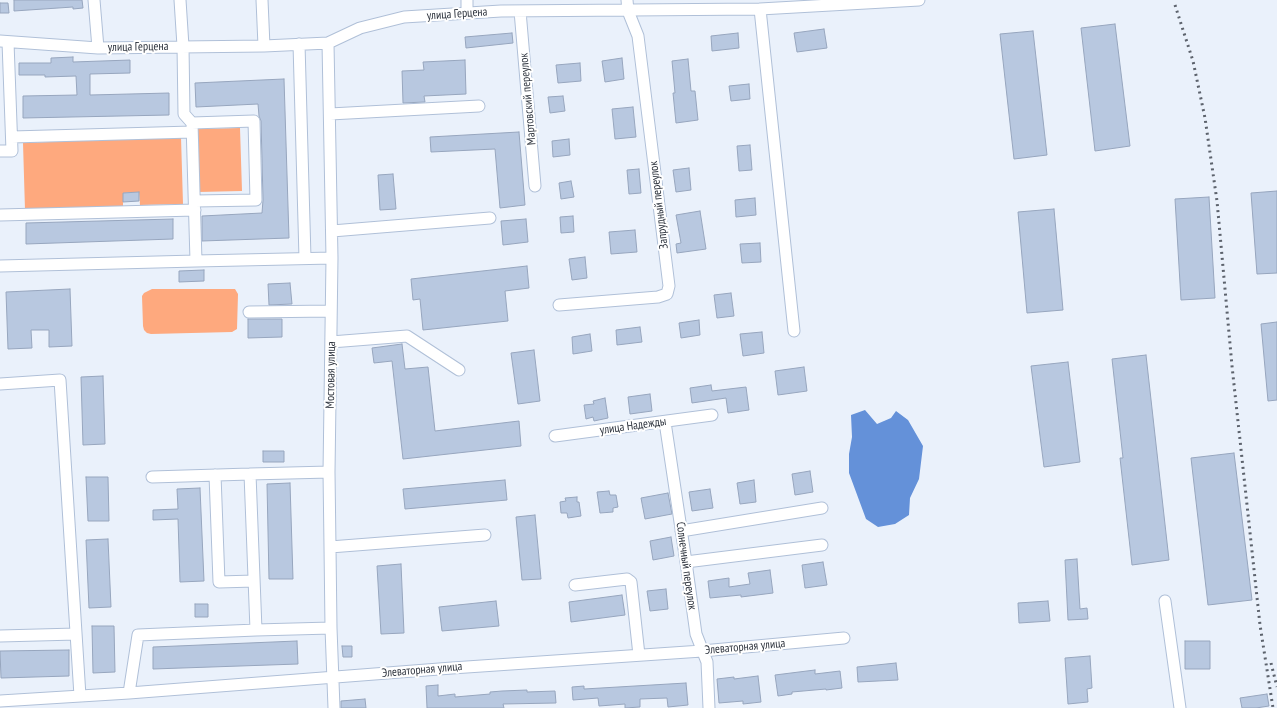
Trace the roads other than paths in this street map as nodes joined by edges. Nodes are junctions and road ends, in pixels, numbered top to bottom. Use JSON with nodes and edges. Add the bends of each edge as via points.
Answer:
{"nodes":[{"id":1,"x":94,"y":0,"type":"edge"},
{"id":2,"x":180,"y":0,"type":"edge"},
{"id":3,"x":262,"y":0,"type":"edge"},
{"id":4,"x":467,"y":0,"type":"edge"},
{"id":5,"x":919,"y":0,"type":"edge"},
{"id":6,"x":797,"y":4,"type":"edge"},
{"id":7,"x":627,"y":5,"type":"edge"},
{"id":8,"x":760,"y":9,"type":"junction"},
{"id":9,"x":520,"y":11,"type":"junction"},
{"id":10,"x":467,"y":12,"type":"junction"},
{"id":11,"x":4,"y":42,"type":"edge"},
{"id":12,"x":328,"y":43,"type":"junction"},
{"id":13,"x":299,"y":44,"type":"junction"},
{"id":14,"x":183,"y":46,"type":"junction"},
{"id":15,"x":264,"y":46,"type":"junction"},
{"id":16,"x":98,"y":48,"type":"junction"},
{"id":17,"x":479,"y":106,"type":"dead end"},
{"id":18,"x":330,"y":114,"type":"junction"},
{"id":19,"x":192,"y":127,"type":"junction"},
{"id":20,"x":12,"y":137,"type":"junction"},
{"id":21,"x":0,"y":151,"type":"edge"},
{"id":22,"x":535,"y":186,"type":"dead end"},
{"id":23,"x":195,"y":206,"type":"junction"},
{"id":24,"x":0,"y":215,"type":"edge"},
{"id":25,"x":490,"y":218,"type":"dead end"},
{"id":26,"x":332,"y":231,"type":"junction"},
{"id":27,"x":305,"y":258,"type":"junction"},
{"id":28,"x":332,"y":258,"type":"junction"},
{"id":29,"x":196,"y":261,"type":"junction"},
{"id":30,"x":0,"y":266,"type":"edge"},
{"id":31,"x":559,"y":305,"type":"dead end"},
{"id":32,"x":332,"y":311,"type":"junction"},
{"id":33,"x":249,"y":312,"type":"dead end"},
{"id":34,"x":794,"y":330,"type":"dead end"},
{"id":35,"x":331,"y":342,"type":"junction"},
{"id":36,"x":459,"y":370,"type":"dead end"},
{"id":37,"x":0,"y":384,"type":"edge"},
{"id":38,"x":712,"y":416,"type":"dead end"},
{"id":39,"x":665,"y":422,"type":"junction"},
{"id":40,"x":555,"y":436,"type":"dead end"},
{"id":41,"x":329,"y":472,"type":"junction"},
{"id":42,"x":250,"y":474,"type":"junction"},
{"id":43,"x":216,"y":475,"type":"junction"},
{"id":44,"x":152,"y":477,"type":"dead end"},
{"id":45,"x":822,"y":508,"type":"dead end"},
{"id":46,"x":681,"y":531,"type":"junction"},
{"id":47,"x":485,"y":535,"type":"dead end"},
{"id":48,"x":822,"y":544,"type":"dead end"},
{"id":49,"x":330,"y":547,"type":"junction"},
{"id":50,"x":686,"y":562,"type":"junction"},
{"id":51,"x":254,"y":581,"type":"junction"},
{"id":52,"x":575,"y":585,"type":"dead end"},
{"id":53,"x":1165,"y":600,"type":"dead end"},
{"id":54,"x":331,"y":628,"type":"junction"},
{"id":55,"x":256,"y":630,"type":"junction"},
{"id":56,"x":76,"y":634,"type":"junction"},
{"id":57,"x":0,"y":636,"type":"edge"},
{"id":58,"x":844,"y":638,"type":"dead end"},
{"id":59,"x":702,"y":650,"type":"junction"},
{"id":60,"x":639,"y":655,"type":"junction"},
{"id":61,"x":333,"y":678,"type":"junction"},
{"id":62,"x":129,"y":693,"type":"junction"},
{"id":63,"x":80,"y":696,"type":"junction"},
{"id":64,"x":0,"y":701,"type":"edge"},
{"id":65,"x":334,"y":708,"type":"edge"},
{"id":66,"x":709,"y":708,"type":"edge"},
{"id":67,"x":1180,"y":708,"type":"edge"}],
"edges":[{"from":1,"to":16,"type":"street"},
{"from":2,"to":14,"type":"street"},
{"from":3,"to":15,"type":"street"},
{"from":4,"to":10,"type":"street"},
{"from":5,"to":6,"type":"street","name":"улица Герцена"},
{"from":6,"to":8,"type":"street","name":"улица Герцена"},
{"from":7,"to":8,"type":"street","name":"улица Герцена"},
{"from":7,"to":9,"type":"street","name":"улица Герцена"},
{"from":7,"to":31,"type":"street","name":"Запрудный переулок","via":[[638,36],[669,286],[667,294],[658,297]]},
{"from":8,"to":34,"type":"street"},
{"from":9,"to":10,"type":"street","name":"улица Герцена"},
{"from":9,"to":22,"type":"street","name":"Мартовский переулок"},
{"from":10,"to":12,"type":"street","name":"улица Герцена","via":[[404,17],[360,28]]},
{"from":11,"to":16,"type":"street","name":"улица Герцена"},
{"from":11,"to":20,"type":"street"},
{"from":12,"to":13,"type":"street","name":"улица Герцена"},
{"from":12,"to":18,"type":"street","name":"Мостовая улица"},
{"from":13,"to":15,"type":"street","name":"улица Герцена"},
{"from":13,"to":27,"type":"street"},
{"from":14,"to":15,"type":"street","name":"улица Герцена"},
{"from":14,"to":16,"type":"street","name":"улица Герцена"},
{"from":14,"to":19,"type":"street","via":[[184,114]]},
{"from":17,"to":18,"type":"street"},
{"from":18,"to":26,"type":"street","name":"Мостовая улица"},
{"from":19,"to":20,"type":"street"},
{"from":19,"to":23,"type":"street"},
{"from":19,"to":23,"type":"street","via":[[254,121],[256,200]]},
{"from":20,"to":21,"type":"street","via":[[12,150]]},
{"from":23,"to":24,"type":"street"},
{"from":23,"to":29,"type":"street"},
{"from":25,"to":26,"type":"street"},
{"from":26,"to":28,"type":"street","name":"Мостовая улица"},
{"from":27,"to":28,"type":"street"},
{"from":27,"to":29,"type":"street"},
{"from":28,"to":32,"type":"street","name":"Мостовая улица"},
{"from":29,"to":30,"type":"street"},
{"from":32,"to":33,"type":"street"},
{"from":32,"to":35,"type":"street","name":"Мостовая улица"},
{"from":35,"to":36,"type":"street","via":[[407,336]]},
{"from":35,"to":41,"type":"street","name":"Мостовая улица"},
{"from":37,"to":56,"type":"street","via":[[60,380]]},
{"from":38,"to":39,"type":"street","name":"улица Надежды"},
{"from":39,"to":40,"type":"street","name":"улица Надежды"},
{"from":39,"to":46,"type":"street","name":"Солнечный переулок"},
{"from":41,"to":42,"type":"street"},
{"from":41,"to":49,"type":"street","name":"Мостовая улица"},
{"from":42,"to":43,"type":"street"},
{"from":42,"to":51,"type":"street"},
{"from":43,"to":44,"type":"street"},
{"from":43,"to":51,"type":"street","via":[[219,582]]},
{"from":45,"to":46,"type":"street"},
{"from":46,"to":50,"type":"street","name":"Солнечный переулок"},
{"from":47,"to":49,"type":"street"},
{"from":48,"to":50,"type":"street"},
{"from":49,"to":54,"type":"street","name":"Мостовая улица"},
{"from":50,"to":59,"type":"street","name":"Солнечный переулок","via":[[696,634]]},
{"from":51,"to":55,"type":"street"},
{"from":52,"to":60,"type":"street","via":[[627,579],[631,582]]},
{"from":53,"to":67,"type":"street"},
{"from":54,"to":55,"type":"street"},
{"from":54,"to":61,"type":"street","name":"Мостовая улица"},
{"from":55,"to":62,"type":"street","via":[[138,635]]},
{"from":56,"to":57,"type":"street"},
{"from":56,"to":63,"type":"street"},
{"from":58,"to":59,"type":"street","name":"Элеваторная улица"},
{"from":59,"to":60,"type":"street","name":"Элеваторная улица"},
{"from":59,"to":66,"type":"street","name":"Солнечный переулок","via":[[708,666]]},
{"from":60,"to":61,"type":"street","name":"Элеваторная улица"},
{"from":61,"to":62,"type":"street","name":"Элеваторная улица"},
{"from":61,"to":65,"type":"street","name":"Мостовая улица"},
{"from":62,"to":63,"type":"street","name":"Элеваторная улица"},
{"from":63,"to":64,"type":"street","name":"Элеваторная улица"}]}
